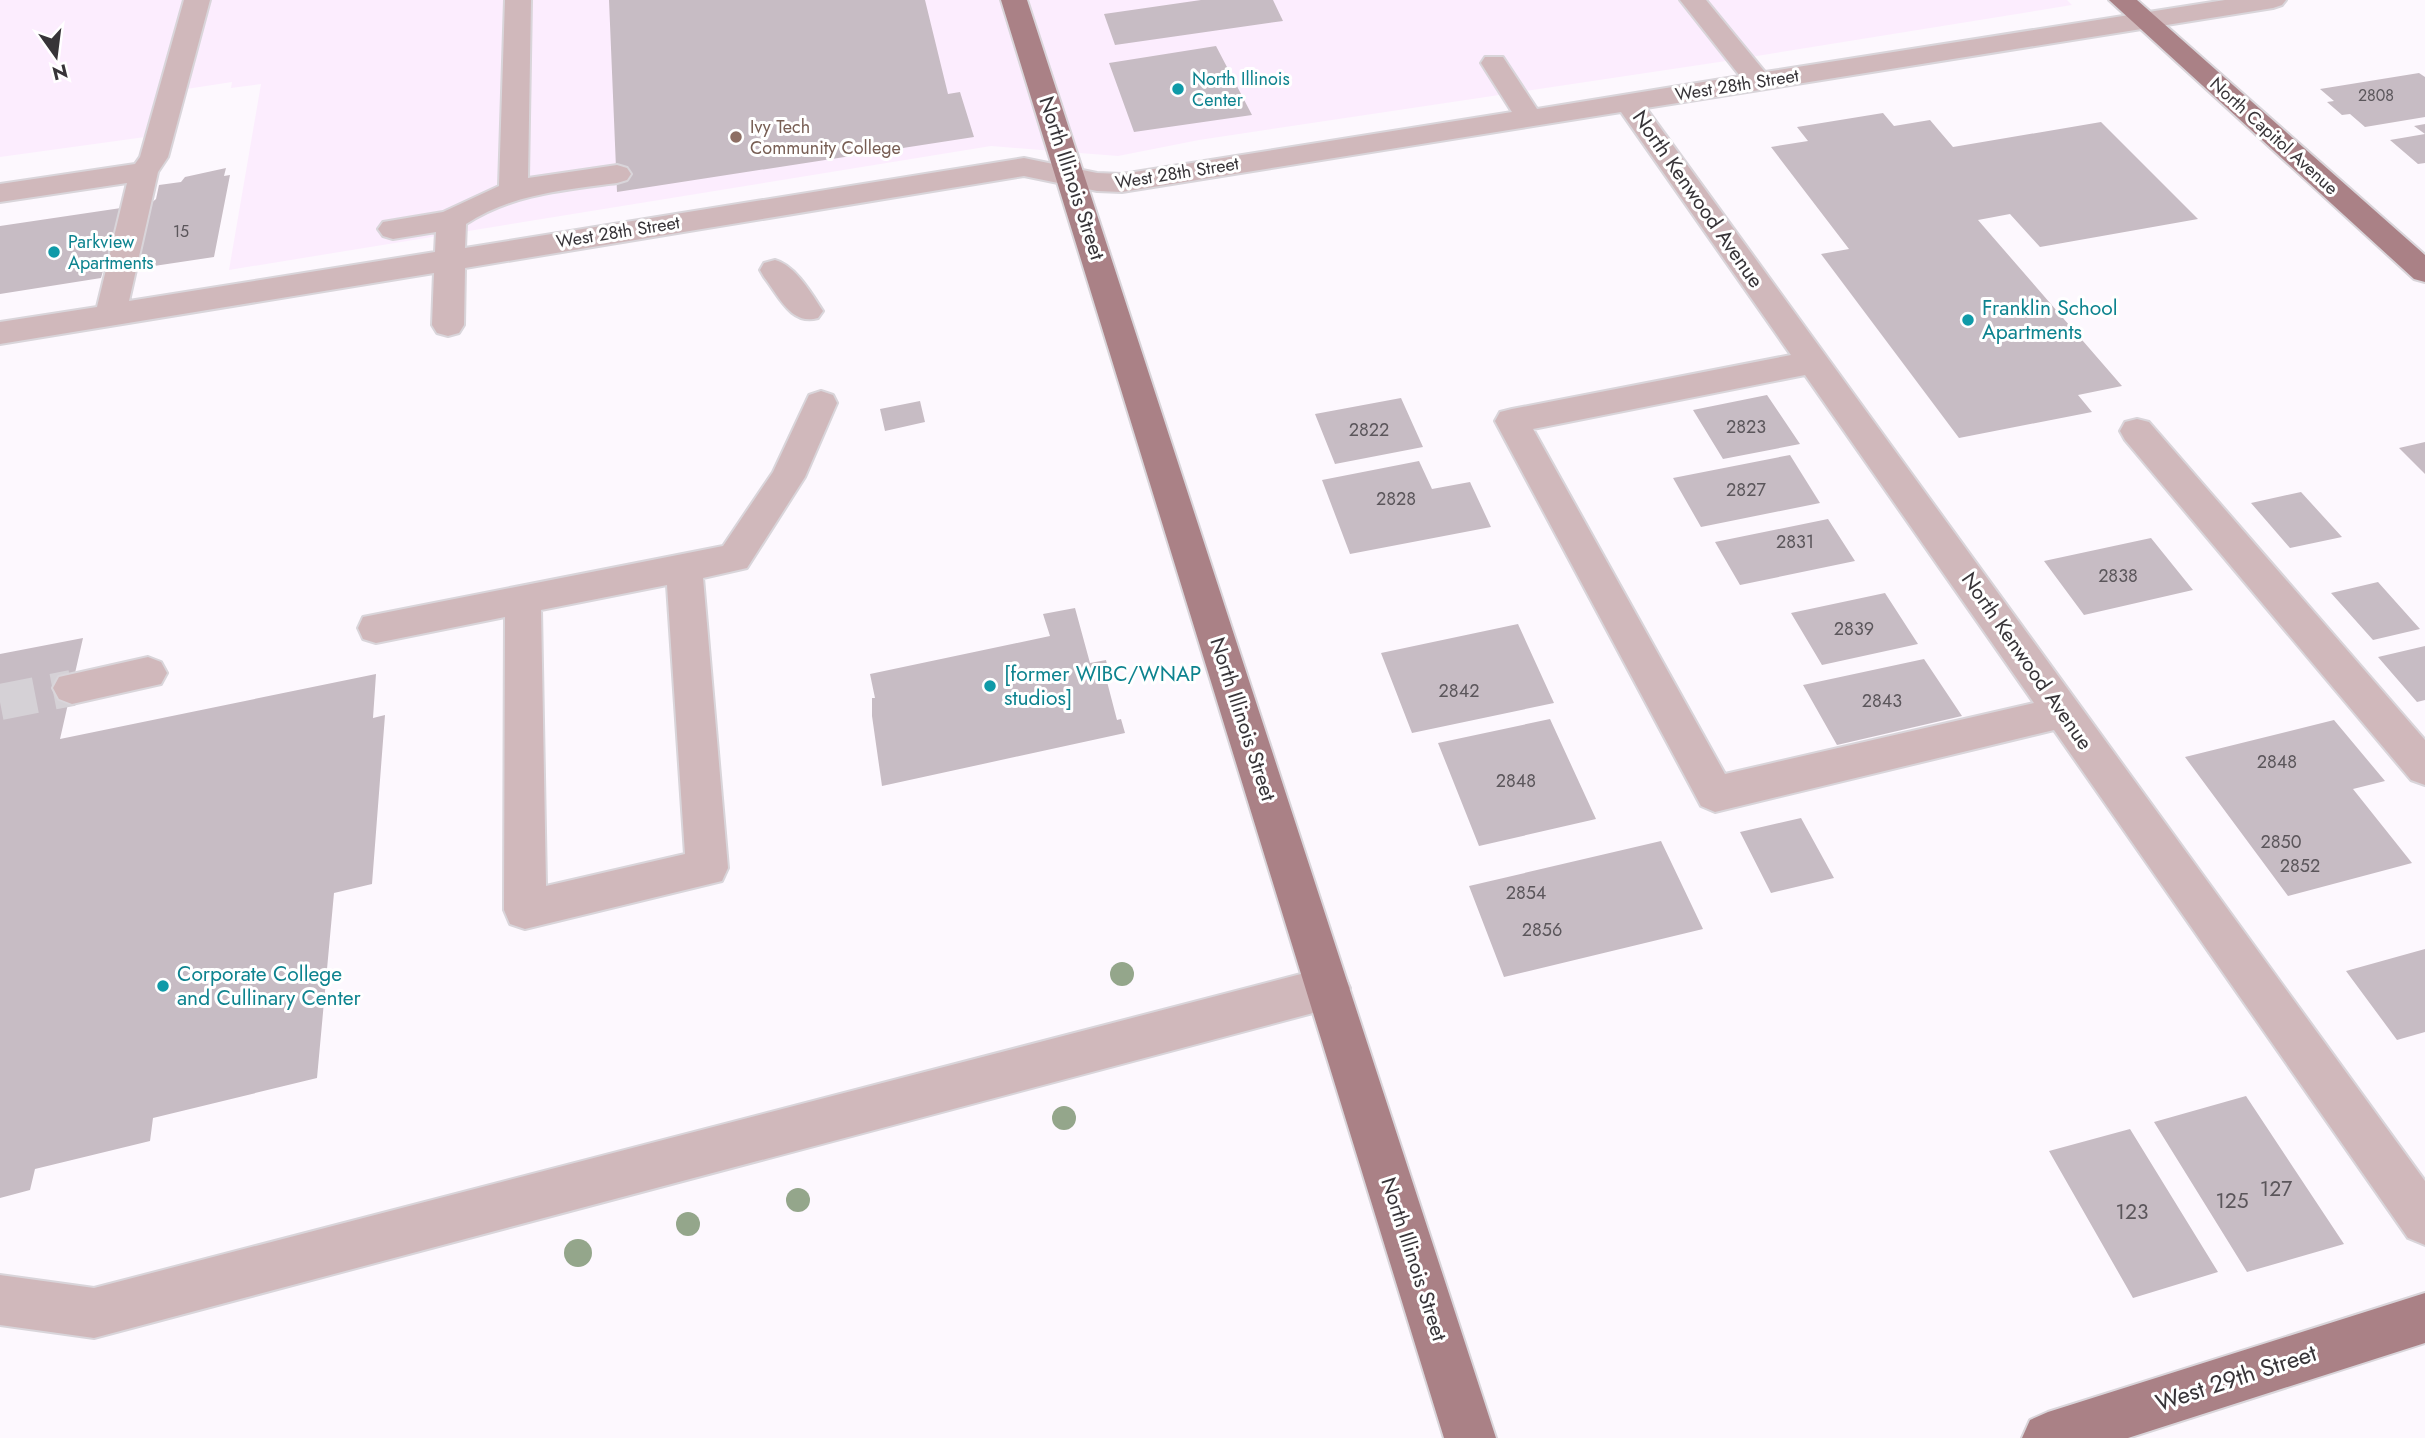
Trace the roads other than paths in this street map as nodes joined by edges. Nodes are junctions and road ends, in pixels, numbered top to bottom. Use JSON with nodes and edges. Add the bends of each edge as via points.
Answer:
{"nodes":[{"id":1,"x":197,"y":0,"type":"edge"},
{"id":2,"x":518,"y":0,"type":"edge"},
{"id":3,"x":1014,"y":0,"type":"edge"},
{"id":4,"x":1693,"y":0,"type":"edge"},
{"id":5,"x":2122,"y":0,"type":"edge"},
{"id":6,"x":2273,"y":0,"type":"edge"},
{"id":7,"x":2145,"y":21,"type":"junction"},
{"id":8,"x":1493,"y":63,"type":"dead end"},
{"id":9,"x":1758,"y":81,"type":"junction"},
{"id":10,"x":1628,"y":102,"type":"junction"},
{"id":11,"x":1529,"y":118,"type":"junction"},
{"id":12,"x":144,"y":172,"type":"junction"},
{"id":13,"x":617,"y":174,"type":"dead end"},
{"id":14,"x":1071,"y":175,"type":"junction"},
{"id":15,"x":513,"y":190,"type":"junction"},
{"id":16,"x":0,"y":193,"type":"edge"},
{"id":17,"x":451,"y":220,"type":"junction"},
{"id":18,"x":393,"y":229,"type":"dead end"},
{"id":19,"x":450,"y":259,"type":"junction"},
{"id":20,"x":775,"y":271,"type":"dead end"},
{"id":21,"x":2425,"y":272,"type":"edge"},
{"id":22,"x":807,"y":310,"type":"dead end"},
{"id":23,"x":111,"y":314,"type":"junction"},
{"id":24,"x":448,"y":326,"type":"dead end"},
{"id":25,"x":0,"y":333,"type":"edge"},
{"id":26,"x":1813,"y":362,"type":"junction"},
{"id":27,"x":821,"y":403,"type":"dead end"},
{"id":28,"x":2137,"y":431,"type":"dead end"},
{"id":29,"x":684,"y":568,"type":"junction"},
{"id":30,"x":523,"y":599,"type":"junction"},
{"id":31,"x":376,"y":628,"type":"dead end"},
{"id":32,"x":148,"y":673,"type":"dead end"},
{"id":33,"x":72,"y":688,"type":"tunnel mouth"},
{"id":34,"x":2063,"y":712,"type":"junction"},
{"id":35,"x":2425,"y":768,"type":"edge"},
{"id":36,"x":1328,"y":988,"type":"junction"},
{"id":37,"x":2425,"y":1221,"type":"edge"},
{"id":38,"x":0,"y":1300,"type":"edge"},
{"id":39,"x":2425,"y":1318,"type":"edge"},
{"id":40,"x":1470,"y":1438,"type":"edge"},
{"id":41,"x":2048,"y":1438,"type":"edge"}],
"edges":[{"from":1,"to":12,"type":"street","via":[[154,157]]},
{"from":2,"to":15,"type":"street"},
{"from":3,"to":14,"type":"main road","name":"North Illinois Street"},
{"from":4,"to":9,"type":"street"},
{"from":5,"to":7,"type":"main road","name":"North Capitol Avenue"},
{"from":6,"to":7,"type":"street","name":"West 28th Street"},
{"from":7,"to":9,"type":"street","name":"West 28th Street"},
{"from":7,"to":21,"type":"main road","name":"North Capitol Avenue"},
{"from":8,"to":11,"type":"street"},
{"from":9,"to":10,"type":"street","name":"West 28th Street"},
{"from":10,"to":11,"type":"street","name":"West 28th Street"},
{"from":10,"to":26,"type":"street","name":"North Kenwood Avenue"},
{"from":11,"to":14,"type":"street","name":"West 28th Street","via":[[1110,184]]},
{"from":12,"to":16,"type":"street"},
{"from":12,"to":23,"type":"street"},
{"from":13,"to":15,"type":"street"},
{"from":14,"to":19,"type":"street","name":"West 28th Street","via":[[1024,167]]},
{"from":14,"to":36,"type":"main road","name":"North Illinois Street"},
{"from":15,"to":17,"type":"street","via":[[475,202]]},
{"from":17,"to":18,"type":"street"},
{"from":17,"to":19,"type":"street"},
{"from":19,"to":23,"type":"street","name":"West 28th Street"},
{"from":19,"to":24,"type":"street"},
{"from":20,"to":22,"type":"street"},
{"from":23,"to":25,"type":"street","name":"West 28th Street"},
{"from":26,"to":34,"type":"street","name":"North Kenwood Avenue"},
{"from":26,"to":34,"type":"street","via":[[1512,421],[1715,794]]},
{"from":27,"to":29,"type":"street","via":[[788,477],[734,558]]},
{"from":28,"to":35,"type":"street"},
{"from":29,"to":30,"type":"street"},
{"from":29,"to":30,"type":"street","via":[[707,868],[525,910]]},
{"from":30,"to":31,"type":"street"},
{"from":32,"to":33,"type":"street"},
{"from":34,"to":37,"type":"street","name":"North Kenwood Avenue"},
{"from":36,"to":38,"type":"street","via":[[94,1313]]},
{"from":36,"to":40,"type":"main road","name":"North Illinois Street"},
{"from":39,"to":41,"type":"main road","name":"West 29th Street"}]}
